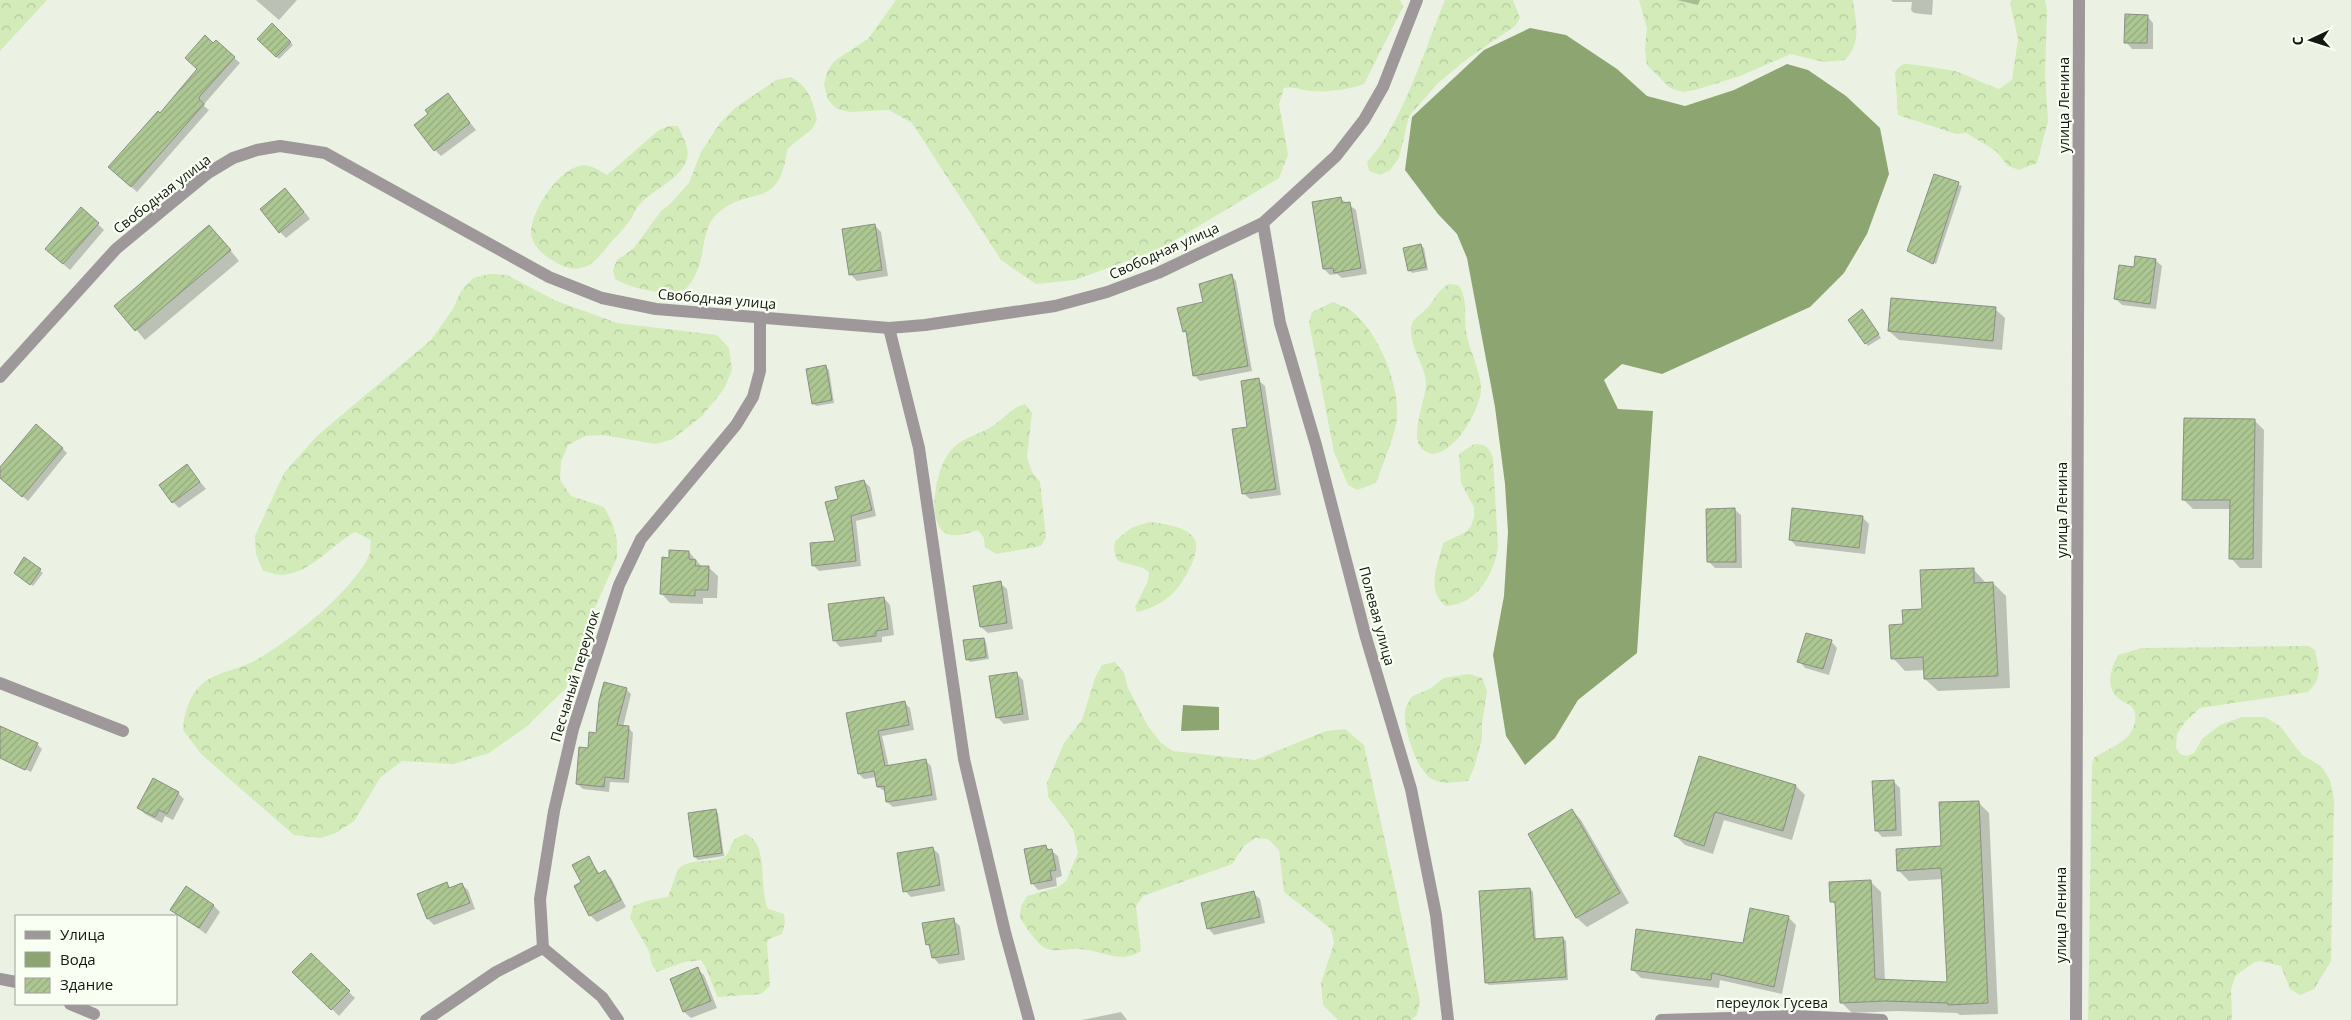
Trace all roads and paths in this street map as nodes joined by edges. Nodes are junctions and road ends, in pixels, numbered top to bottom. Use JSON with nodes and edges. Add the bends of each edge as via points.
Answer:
{"nodes":[{"id":1,"x":1417,"y":0,"type":"edge"},
{"id":2,"x":2079,"y":0,"type":"edge"},
{"id":3,"x":1262,"y":223,"type":"junction"},
{"id":4,"x":760,"y":319,"type":"junction"},
{"id":5,"x":889,"y":328,"type":"junction"},
{"id":6,"x":0,"y":377,"type":"edge"},
{"id":7,"x":0,"y":683,"type":"edge"},
{"id":8,"x":123,"y":731,"type":"dead end"},
{"id":9,"x":543,"y":948,"type":"junction"},
{"id":10,"x":0,"y":979,"type":"edge"},
{"id":11,"x":15,"y":982,"type":"edge"},
{"id":12,"x":72,"y":1005,"type":"edge"},
{"id":13,"x":94,"y":1014,"type":"dead end"},
{"id":14,"x":426,"y":1020,"type":"edge"},
{"id":15,"x":618,"y":1020,"type":"edge"},
{"id":16,"x":1029,"y":1020,"type":"edge"},
{"id":17,"x":1448,"y":1020,"type":"edge"},
{"id":18,"x":1661,"y":1020,"type":"edge"},
{"id":19,"x":1882,"y":1020,"type":"edge"},
{"id":20,"x":2076,"y":1020,"type":"edge"}],
"edges":[{"from":1,"to":3,"type":"street","name":"Свободная улица","via":[[1383,87],[1364,120],[1336,156]]},
{"from":2,"to":20,"type":"street","name":"улица Ленина"},
{"from":3,"to":5,"type":"street","name":"Свободная улица","via":[[1158,273],[1107,292],[1055,306],[925,326]]},
{"from":3,"to":17,"type":"street","name":"Полевая улица","via":[[1280,323],[1411,789],[1436,915]]},
{"from":4,"to":5,"type":"street","name":"Свободная улица"},
{"from":4,"to":6,"type":"street","name":"Свободная улица","via":[[656,309],[602,298],[549,277],[325,153],[280,146],[233,158],[208,173],[174,201],[116,249]]},
{"from":4,"to":9,"type":"street","name":"Песчаный переулок","via":[[760,371],[753,397],[736,425],[641,540],[619,584],[573,729],[554,811],[540,899]]},
{"from":5,"to":16,"type":"street","via":[[919,448],[964,759]]},
{"from":7,"to":8,"type":"street"},
{"from":9,"to":14,"type":"street","via":[[496,972]]},
{"from":9,"to":15,"type":"street","via":[[602,997]]},
{"from":10,"to":11,"type":"street"},
{"from":12,"to":13,"type":"street"},
{"from":18,"to":19,"type":"street","name":"переулок Гусева","via":[[1795,1016]]}]}
